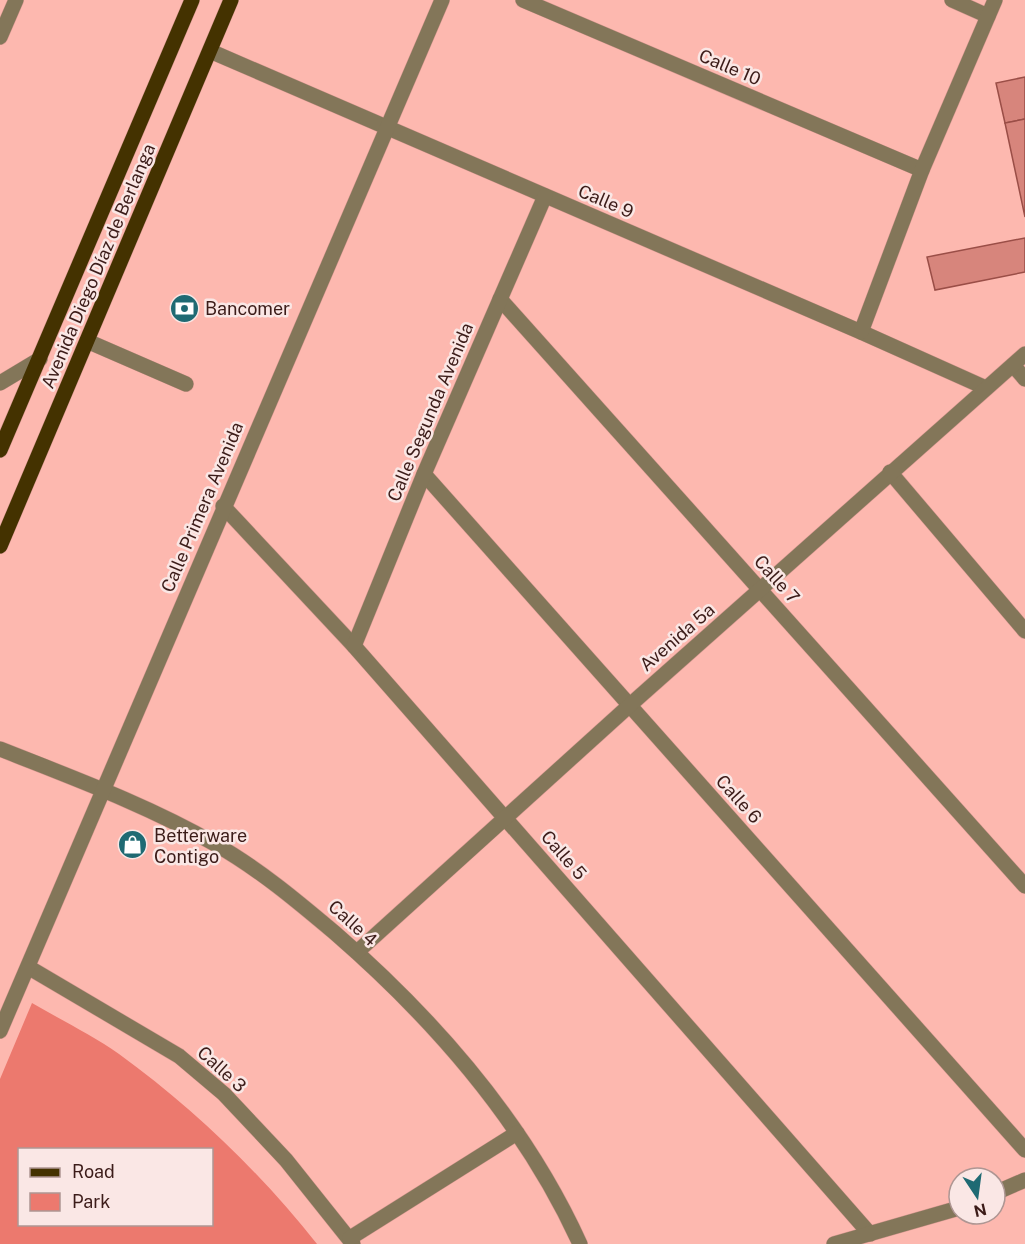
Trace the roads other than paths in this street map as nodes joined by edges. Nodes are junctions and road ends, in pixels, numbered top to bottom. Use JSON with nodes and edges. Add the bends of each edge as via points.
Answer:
{"nodes":[{"id":1,"x":16,"y":0,"type":"edge"},
{"id":2,"x":192,"y":0,"type":"edge"},
{"id":3,"x":231,"y":0,"type":"edge"},
{"id":4,"x":442,"y":0,"type":"edge"},
{"id":5,"x":523,"y":0,"type":"edge"},
{"id":6,"x":952,"y":0,"type":"edge"},
{"id":7,"x":995,"y":0,"type":"edge"},
{"id":8,"x":988,"y":16,"type":"junction"},
{"id":9,"x":0,"y":36,"type":"edge"},
{"id":10,"x":210,"y":51,"type":"junction"},
{"id":11,"x":385,"y":126,"type":"junction"},
{"id":12,"x":922,"y":170,"type":"junction"},
{"id":13,"x":545,"y":196,"type":"junction"},
{"id":14,"x":500,"y":299,"type":"junction"},
{"id":15,"x":861,"y":332,"type":"junction"},
{"id":16,"x":87,"y":341,"type":"junction"},
{"id":17,"x":1025,"y":354,"type":"edge"},
{"id":18,"x":40,"y":358,"type":"junction"},
{"id":19,"x":1013,"y":365,"type":"junction"},
{"id":20,"x":1025,"y":379,"type":"edge"},
{"id":21,"x":0,"y":383,"type":"edge"},
{"id":22,"x":186,"y":384,"type":"dead end"},
{"id":23,"x":986,"y":388,"type":"junction"},
{"id":24,"x":0,"y":450,"type":"edge"},
{"id":25,"x":890,"y":472,"type":"junction"},
{"id":26,"x":424,"y":474,"type":"junction"},
{"id":27,"x":223,"y":506,"type":"junction"},
{"id":28,"x":0,"y":546,"type":"edge"},
{"id":29,"x":761,"y":590,"type":"junction"},
{"id":30,"x":1025,"y":631,"type":"edge"},
{"id":31,"x":354,"y":646,"type":"junction"},
{"id":32,"x":630,"y":705,"type":"junction"},
{"id":33,"x":0,"y":749,"type":"edge"},
{"id":34,"x":104,"y":789,"type":"junction"},
{"id":35,"x":507,"y":819,"type":"junction"},
{"id":36,"x":1025,"y":886,"type":"edge"},
{"id":37,"x":357,"y":952,"type":"junction"},
{"id":38,"x":28,"y":967,"type":"junction"},
{"id":39,"x":0,"y":1031,"type":"edge"},
{"id":40,"x":516,"y":1133,"type":"junction"},
{"id":41,"x":1025,"y":1150,"type":"edge"},
{"id":42,"x":1025,"y":1180,"type":"edge"},
{"id":43,"x":1007,"y":1188,"type":"edge"},
{"id":44,"x":947,"y":1212,"type":"edge"},
{"id":45,"x":870,"y":1234,"type":"junction"},
{"id":46,"x":351,"y":1241,"type":"edge"},
{"id":47,"x":580,"y":1244,"type":"edge"},
{"id":48,"x":834,"y":1244,"type":"edge"}],
"edges":[{"from":1,"to":9,"type":"street"},
{"from":2,"to":18,"type":"main road","name":"Avenida Diego Díaz de Berlanga"},
{"from":3,"to":10,"type":"main road","name":"Avenida Diego Díaz de Berlanga"},
{"from":4,"to":11,"type":"street","name":"Calle Primera Avenida"},
{"from":5,"to":12,"type":"street","name":"Calle 10"},
{"from":6,"to":8,"type":"street"},
{"from":7,"to":8,"type":"street"},
{"from":8,"to":12,"type":"street"},
{"from":10,"to":11,"type":"street","name":"Calle 9"},
{"from":10,"to":16,"type":"main road","name":"Avenida Diego Díaz de Berlanga"},
{"from":11,"to":13,"type":"street","name":"Calle 9"},
{"from":11,"to":27,"type":"street","name":"Calle Primera Avenida"},
{"from":12,"to":15,"type":"street"},
{"from":13,"to":14,"type":"street","name":"Calle Segunda Avenida"},
{"from":13,"to":15,"type":"street","name":"Calle 9"},
{"from":14,"to":26,"type":"street","name":"Calle Segunda Avenida"},
{"from":14,"to":29,"type":"street","name":"Calle 7"},
{"from":15,"to":23,"type":"street","name":"Calle 9"},
{"from":16,"to":22,"type":"street"},
{"from":16,"to":28,"type":"main road","name":"Avenida Diego Díaz de Berlanga"},
{"from":17,"to":19,"type":"street","name":"Avenida 5a"},
{"from":18,"to":21,"type":"street"},
{"from":18,"to":24,"type":"main road","name":"Avenida Diego Díaz de Berlanga"},
{"from":19,"to":20,"type":"street"},
{"from":19,"to":23,"type":"street","name":"Avenida 5a"},
{"from":23,"to":25,"type":"street","name":"Avenida 5a"},
{"from":25,"to":29,"type":"street","name":"Avenida 5a"},
{"from":25,"to":30,"type":"street"},
{"from":26,"to":31,"type":"street","name":"Calle Segunda Avenida"},
{"from":26,"to":32,"type":"street","name":"Calle 6"},
{"from":27,"to":31,"type":"street","name":"Calle 5"},
{"from":27,"to":34,"type":"street","name":"Calle Primera Avenida"},
{"from":29,"to":32,"type":"street","name":"Avenida 5a"},
{"from":29,"to":36,"type":"street","name":"Calle 7"},
{"from":31,"to":35,"type":"street","name":"Calle 5"},
{"from":32,"to":35,"type":"street","name":"Avenida 5a"},
{"from":32,"to":41,"type":"street","name":"Calle 6"},
{"from":33,"to":34,"type":"street","name":"Calle 4"},
{"from":34,"to":37,"type":"street","name":"Calle 4","via":[[217,845],[294,897]]},
{"from":34,"to":38,"type":"street","name":"Calle Primera Avenida"},
{"from":35,"to":37,"type":"street","name":"Avenida 5a"},
{"from":35,"to":45,"type":"street","name":"Calle 5"},
{"from":37,"to":40,"type":"street","name":"Calle 4","via":[[434,1028]]},
{"from":38,"to":39,"type":"street","name":"Calle Primera Avenida"},
{"from":38,"to":46,"type":"street","name":"Calle 3","via":[[179,1056],[224,1094],[286,1160]]},
{"from":40,"to":46,"type":"street"},
{"from":40,"to":47,"type":"street","name":"Calle 4"},
{"from":42,"to":43,"type":"street"},
{"from":44,"to":45,"type":"street"},
{"from":45,"to":48,"type":"street"}]}
